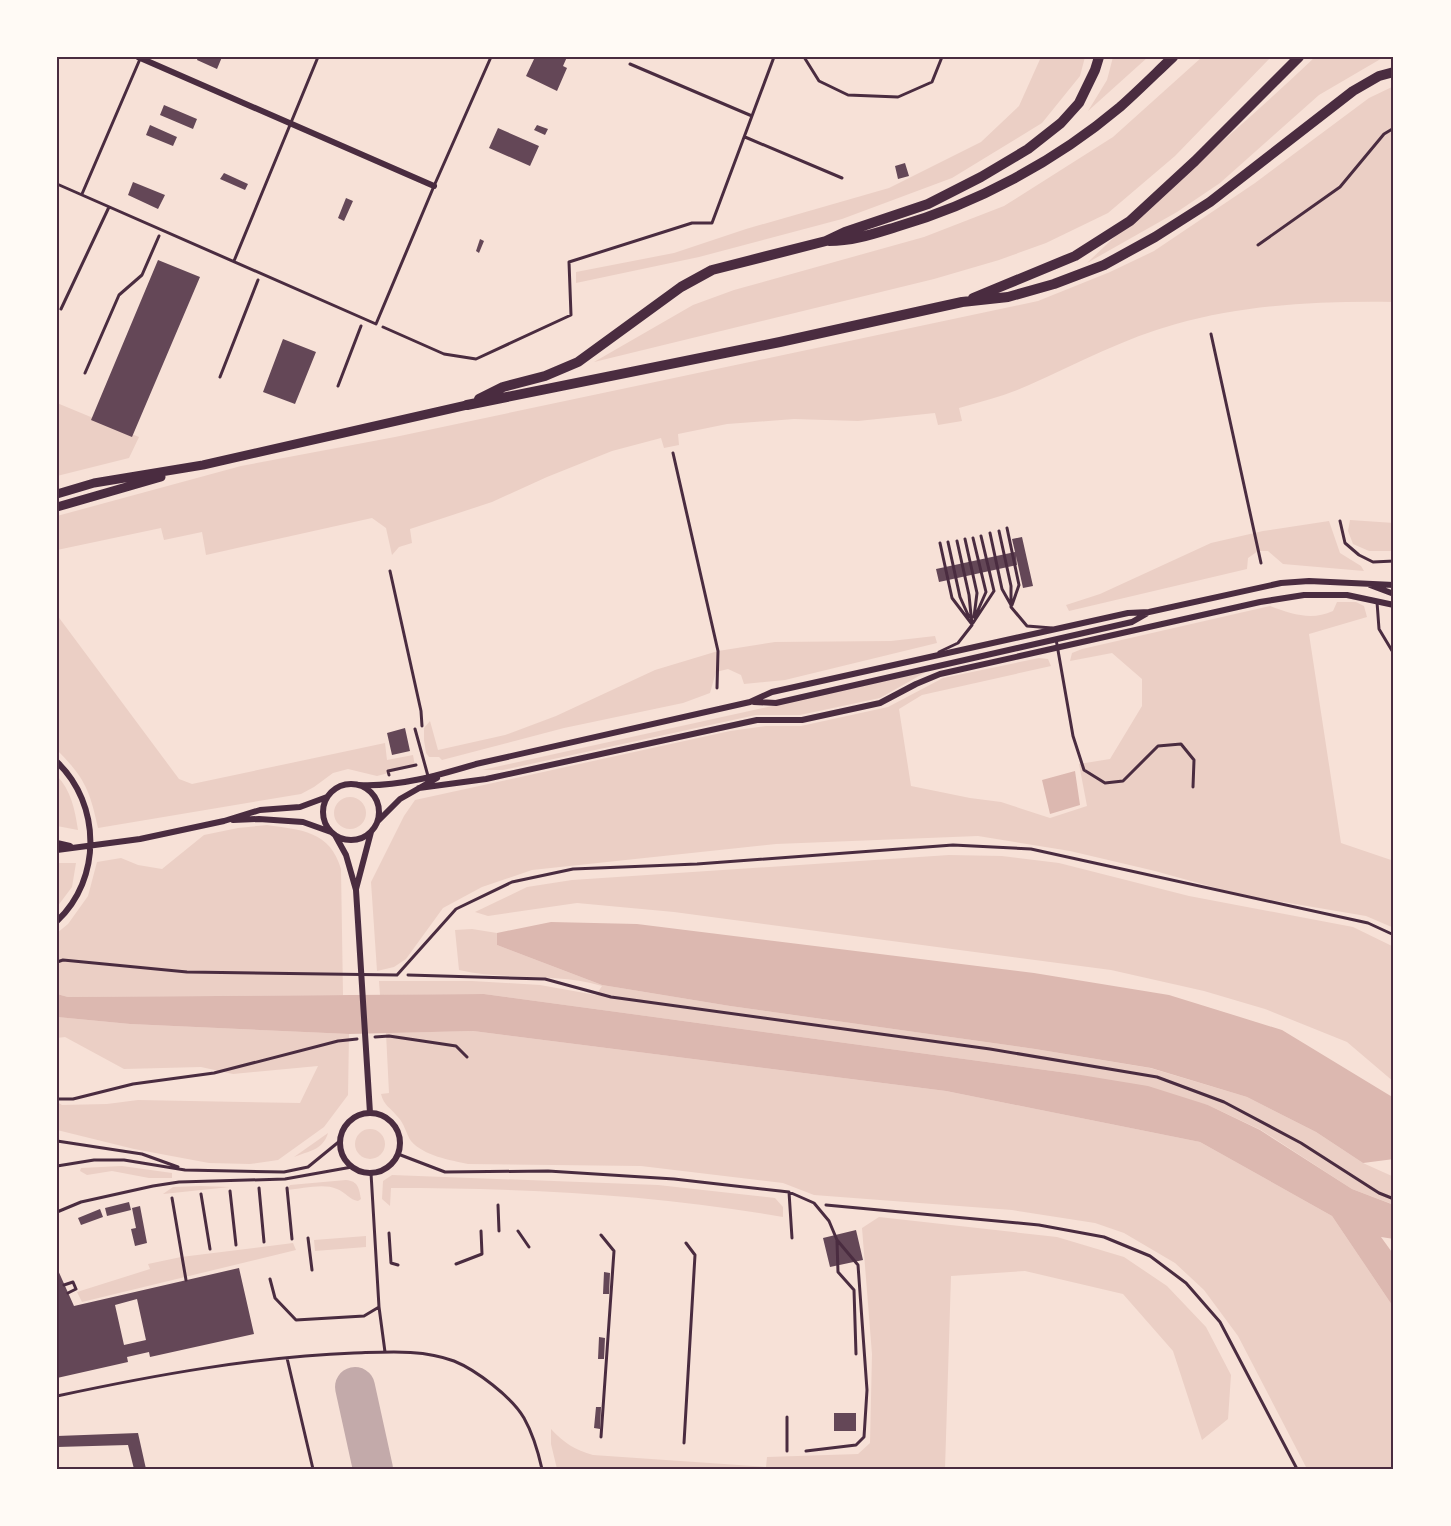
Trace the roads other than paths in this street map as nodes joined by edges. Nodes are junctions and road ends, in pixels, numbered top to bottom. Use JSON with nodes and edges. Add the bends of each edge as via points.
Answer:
{"nodes":[{"id":1,"x":139,"y":57,"type":"edge"},
{"id":2,"x":318,"y":57,"type":"edge"},
{"id":3,"x":491,"y":57,"type":"edge"},
{"id":4,"x":1099,"y":57,"type":"edge"},
{"id":5,"x":1173,"y":57,"type":"edge"},
{"id":6,"x":1299,"y":57,"type":"edge"},
{"id":7,"x":1394,"y":72,"type":"edge"},
{"id":8,"x":290,"y":123,"type":"junction"},
{"id":9,"x":57,"y":184,"type":"edge"},
{"id":10,"x":434,"y":186,"type":"junction"},
{"id":11,"x":82,"y":195,"type":"junction"},
{"id":12,"x":109,"y":206,"type":"junction"},
{"id":13,"x":826,"y":241,"type":"junction"},
{"id":14,"x":234,"y":261,"type":"junction"},
{"id":15,"x":962,"y":302,"type":"junction"},
{"id":16,"x":61,"y":309,"type":"dead end"},
{"id":17,"x":466,"y":405,"type":"junction"},
{"id":18,"x":203,"y":465,"type":"junction"},
{"id":19,"x":57,"y":493,"type":"edge"},
{"id":20,"x":57,"y":507,"type":"edge"},
{"id":21,"x":1340,"y":521,"type":"dead end"},
{"id":22,"x":1007,"y":528,"type":"dead end"},
{"id":23,"x":999,"y":531,"type":"dead end"},
{"id":24,"x":990,"y":533,"type":"dead end"},
{"id":25,"x":981,"y":536,"type":"dead end"},
{"id":26,"x":974,"y":538,"type":"dead end"},
{"id":27,"x":965,"y":539,"type":"dead end"},
{"id":28,"x":957,"y":541,"type":"dead end"},
{"id":29,"x":948,"y":542,"type":"dead end"},
{"id":30,"x":940,"y":543,"type":"dead end"},
{"id":31,"x":1394,"y":561,"type":"edge"},
{"id":32,"x":1367,"y":584,"type":"junction"},
{"id":33,"x":1394,"y":585,"type":"edge"},
{"id":34,"x":1394,"y":594,"type":"edge"},
{"id":35,"x":1377,"y":602,"type":"junction"},
{"id":36,"x":1394,"y":605,"type":"edge"},
{"id":37,"x":1011,"y":607,"type":"junction"},
{"id":38,"x":1149,"y":612,"type":"junction"},
{"id":39,"x":972,"y":625,"type":"junction"},
{"id":40,"x":1060,"y":628,"type":"junction"},
{"id":41,"x":1056,"y":639,"type":"junction"},
{"id":42,"x":1058,"y":649,"type":"junction"},
{"id":43,"x":1394,"y":654,"type":"edge"},
{"id":44,"x":926,"y":658,"type":"junction"},
{"id":45,"x":750,"y":702,"type":"junction"},
{"id":46,"x":415,"y":729,"type":"dead end"},
{"id":47,"x":57,"y":762,"type":"edge"},
{"id":48,"x":443,"y":774,"type":"junction"},
{"id":49,"x":429,"y":777,"type":"junction"},
{"id":50,"x":359,"y":785,"type":"junction"},
{"id":51,"x":1193,"y":787,"type":"dead end"},
{"id":52,"x":419,"y":788,"type":"junction"},
{"id":53,"x":327,"y":797,"type":"junction"},
{"id":54,"x":224,"y":821,"type":"junction"},
{"id":55,"x":377,"y":822,"type":"junction"},
{"id":56,"x":371,"y":832,"type":"junction"},
{"id":57,"x":333,"y":833,"type":"junction"},
{"id":58,"x":57,"y":843,"type":"edge"},
{"id":59,"x":74,"y":847,"type":"junction"},
{"id":60,"x":57,"y":850,"type":"edge"},
{"id":61,"x":356,"y":890,"type":"junction"},
{"id":62,"x":57,"y":921,"type":"edge"},
{"id":63,"x":1394,"y":935,"type":"edge"},
{"id":64,"x":57,"y":963,"type":"edge"},
{"id":65,"x":370,"y":1113,"type":"junction"},
{"id":66,"x":340,"y":1140,"type":"junction"},
{"id":67,"x":57,"y":1141,"type":"edge"},
{"id":68,"x":398,"y":1154,"type":"junction"},
{"id":69,"x":57,"y":1166,"type":"edge"},
{"id":70,"x":352,"y":1167,"type":"junction"},
{"id":71,"x":186,"y":1170,"type":"junction"},
{"id":72,"x":370,"y":1173,"type":"junction"},
{"id":73,"x":789,"y":1192,"type":"junction"},
{"id":74,"x":57,"y":1212,"type":"edge"},
{"id":75,"x":792,"y":1238,"type":"dead end"},
{"id":76,"x":837,"y":1240,"type":"junction"},
{"id":77,"x":270,"y":1279,"type":"dead end"},
{"id":78,"x":379,"y":1306,"type":"junction"},
{"id":79,"x":386,"y":1352,"type":"junction"},
{"id":80,"x":856,"y":1354,"type":"dead end"},
{"id":81,"x":287,"y":1358,"type":"junction"},
{"id":82,"x":57,"y":1396,"type":"edge"},
{"id":83,"x":787,"y":1417,"type":"dead end"},
{"id":84,"x":787,"y":1451,"type":"dead end"},
{"id":85,"x":806,"y":1451,"type":"dead end"},
{"id":86,"x":313,"y":1469,"type":"edge"},
{"id":87,"x":542,"y":1469,"type":"edge"}],
"edges":[{"from":1,"to":8,"type":"street"},
{"from":1,"to":11,"type":"lane"},
{"from":2,"to":8,"type":"lane"},
{"from":3,"to":10,"type":"lane"},
{"from":4,"to":13,"type":"highway","via":[[1079,103],[1028,149],[928,204]]},
{"from":5,"to":13,"type":"highway","via":[[1120,107],[1078,139],[1008,182],[927,218],[848,241]]},
{"from":6,"to":15,"type":"highway","via":[[1130,221],[1075,256]]},
{"from":7,"to":15,"type":"highway","via":[[1353,91],[1210,202],[1104,265],[1008,297]]},
{"from":8,"to":10,"type":"street"},
{"from":8,"to":14,"type":"lane"},
{"from":9,"to":11,"type":"lane"},
{"from":10,"to":14,"type":"lane","via":[[376,324]]},
{"from":11,"to":12,"type":"lane"},
{"from":12,"to":14,"type":"lane"},
{"from":12,"to":16,"type":"lane"},
{"from":13,"to":17,"type":"highway","via":[[712,270],[681,287],[578,362],[503,387]]},
{"from":15,"to":17,"type":"highway"},
{"from":17,"to":18,"type":"main road"},
{"from":18,"to":19,"type":"main road"},
{"from":18,"to":20,"type":"main road"},
{"from":21,"to":31,"type":"lane","via":[[1346,543],[1359,555],[1373,562]]},
{"from":22,"to":37,"type":"lane","via":[[1019,585]]},
{"from":23,"to":37,"type":"lane","via":[[1011,586]]},
{"from":24,"to":37,"type":"lane","via":[[1002,589]]},
{"from":25,"to":39,"type":"lane","via":[[994,591]]},
{"from":26,"to":39,"type":"lane","via":[[986,592]]},
{"from":27,"to":39,"type":"lane","via":[[977,593]]},
{"from":28,"to":39,"type":"lane"},
{"from":29,"to":39,"type":"lane","via":[[960,597]]},
{"from":30,"to":39,"type":"lane","via":[[952,598]]},
{"from":32,"to":33,"type":"street"},
{"from":32,"to":34,"type":"street"},
{"from":32,"to":38,"type":"street","via":[[1281,583]]},
{"from":35,"to":36,"type":"street"},
{"from":35,"to":42,"type":"street","via":[[1347,595],[1304,595]]},
{"from":35,"to":43,"type":"lane","via":[[1379,629]]},
{"from":37,"to":40,"type":"lane","via":[[1026,626]]},
{"from":38,"to":40,"type":"street"},
{"from":38,"to":41,"type":"street","via":[[1132,622]]},
{"from":39,"to":44,"type":"lane","via":[[958,643]]},
{"from":40,"to":44,"type":"street"},
{"from":41,"to":42,"type":"lane"},
{"from":41,"to":45,"type":"street","via":[[776,703]]},
{"from":42,"to":51,"type":"lane","via":[[1083,770],[1105,783],[1123,781],[1158,746],[1182,744],[1194,760]]},
{"from":42,"to":52,"type":"street","via":[[940,674],[880,703],[825,715],[802,720],[757,720],[486,779]]},
{"from":44,"to":45,"type":"street","via":[[772,692]]},
{"from":45,"to":48,"type":"street"},
{"from":46,"to":49,"type":"lane"},
{"from":47,"to":62,"type":"street","via":[[84,804],[90,826],[90,858],[83,884]]},
{"from":48,"to":49,"type":"street"},
{"from":48,"to":52,"type":"street"},
{"from":49,"to":50,"type":"street"},
{"from":50,"to":53,"type":"street","via":[[341,785]]},
{"from":50,"to":55,"type":"street","via":[[374,795]]},
{"from":52,"to":55,"type":"street","via":[[400,799]]},
{"from":53,"to":54,"type":"street","via":[[300,807],[260,810]]},
{"from":53,"to":57,"type":"street","via":[[323,815]]},
{"from":54,"to":57,"type":"street","via":[[303,822]]},
{"from":54,"to":59,"type":"street","via":[[111,845]]},
{"from":55,"to":56,"type":"street"},
{"from":56,"to":57,"type":"street","via":[[349,840]]},
{"from":56,"to":61,"type":"street"},
{"from":57,"to":61,"type":"street","via":[[346,855]]},
{"from":58,"to":59,"type":"street"},
{"from":59,"to":60,"type":"street"},
{"from":61,"to":65,"type":"street"},
{"from":63,"to":64,"type":"lane","via":[[1368,923],[1031,849],[953,845],[573,869],[512,882],[456,909],[397,975],[188,972],[63,960]]},
{"from":65,"to":66,"type":"street","via":[[347,1124]]},
{"from":65,"to":68,"type":"street","via":[[395,1126],[399,1135]]},
{"from":66,"to":70,"type":"street","via":[[343,1155]]},
{"from":66,"to":71,"type":"lane","via":[[308,1167],[284,1172]]},
{"from":67,"to":71,"type":"lane","via":[[142,1154]]},
{"from":68,"to":72,"type":"street","via":[[387,1168]]},
{"from":68,"to":73,"type":"lane","via":[[446,1172],[548,1171]]},
{"from":69,"to":71,"type":"lane","via":[[124,1160]]},
{"from":70,"to":72,"type":"street"},
{"from":70,"to":74,"type":"lane","via":[[285,1179],[179,1182],[81,1202]]},
{"from":72,"to":78,"type":"lane"},
{"from":73,"to":75,"type":"lane"},
{"from":73,"to":76,"type":"lane","via":[[814,1203],[830,1221]]},
{"from":76,"to":80,"type":"lane","via":[[838,1272],[854,1290]]},
{"from":76,"to":85,"type":"lane","via":[[858,1265],[867,1390],[864,1437],[856,1445]]},
{"from":77,"to":78,"type":"lane","via":[[275,1298],[297,1320],[364,1316]]},
{"from":78,"to":79,"type":"lane"},
{"from":79,"to":81,"type":"lane"},
{"from":79,"to":87,"type":"lane","via":[[443,1358],[480,1375],[523,1415]]},
{"from":81,"to":82,"type":"lane","via":[[124,1381]]},
{"from":81,"to":86,"type":"lane"},
{"from":83,"to":84,"type":"lane"}]}
